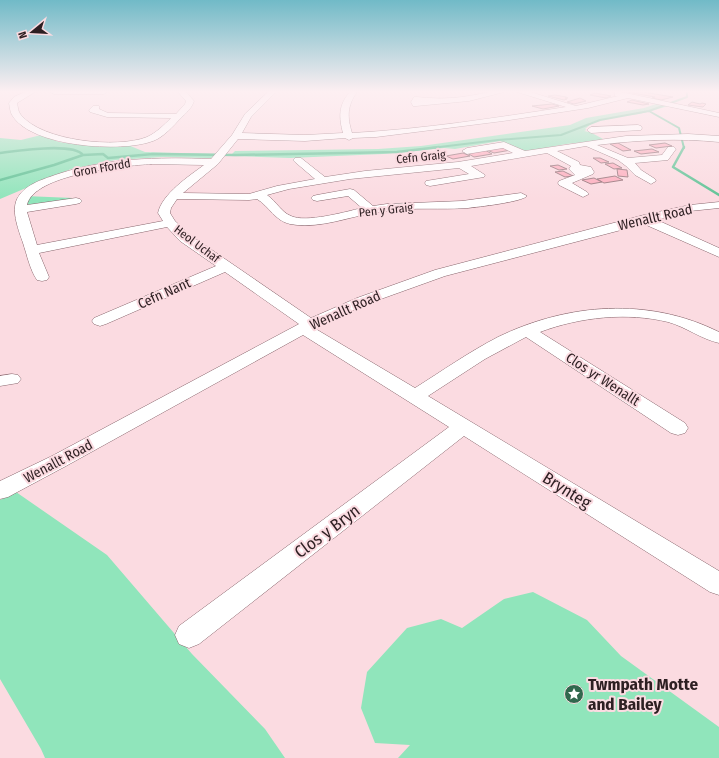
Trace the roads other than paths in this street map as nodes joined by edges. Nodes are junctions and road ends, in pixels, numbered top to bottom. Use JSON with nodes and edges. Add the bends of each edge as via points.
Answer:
{"nodes":[{"id":1,"x":32,"y":127,"type":"edge"},
{"id":2,"x":164,"y":127,"type":"edge"},
{"id":3,"x":241,"y":127,"type":"edge"},
{"id":4,"x":345,"y":127,"type":"edge"},
{"id":5,"x":437,"y":127,"type":"edge"},
{"id":6,"x":638,"y":127,"type":"edge"},
{"id":7,"x":645,"y":127,"type":"edge"},
{"id":8,"x":591,"y":130,"type":"dead end"},
{"id":9,"x":236,"y":136,"type":"junction"},
{"id":10,"x":349,"y":136,"type":"junction"},
{"id":11,"x":659,"y":136,"type":"junction"},
{"id":12,"x":719,"y":139,"type":"edge"},
{"id":13,"x":588,"y":143,"type":"junction"},
{"id":14,"x":671,"y":149,"type":"dead end"},
{"id":15,"x":549,"y":150,"type":"junction"},
{"id":16,"x":467,"y":151,"type":"dead end"},
{"id":17,"x":524,"y":154,"type":"junction"},
{"id":18,"x":218,"y":158,"type":"junction"},
{"id":19,"x":298,"y":160,"type":"dead end"},
{"id":20,"x":627,"y":161,"type":"junction"},
{"id":21,"x":461,"y":165,"type":"junction"},
{"id":22,"x":324,"y":181,"type":"junction"},
{"id":23,"x":650,"y":181,"type":"dead end"},
{"id":24,"x":430,"y":183,"type":"dead end"},
{"id":25,"x":583,"y":194,"type":"dead end"},
{"id":26,"x":174,"y":196,"type":"junction"},
{"id":27,"x":260,"y":196,"type":"junction"},
{"id":28,"x":521,"y":196,"type":"dead end"},
{"id":29,"x":317,"y":198,"type":"dead end"},
{"id":30,"x":359,"y":200,"type":"junction"},
{"id":31,"x":76,"y":201,"type":"dead end"},
{"id":32,"x":719,"y":205,"type":"edge"},
{"id":33,"x":326,"y":206,"type":"dead end"},
{"id":34,"x":21,"y":209,"type":"junction"},
{"id":35,"x":371,"y":210,"type":"junction"},
{"id":36,"x":644,"y":219,"type":"junction"},
{"id":37,"x":170,"y":223,"type":"junction"},
{"id":38,"x":33,"y":250,"type":"junction"},
{"id":39,"x":719,"y":253,"type":"edge"},
{"id":40,"x":227,"y":266,"type":"junction"},
{"id":41,"x":42,"y":277,"type":"dead end"},
{"id":42,"x":100,"y":321,"type":"dead end"},
{"id":43,"x":307,"y":326,"type":"junction"},
{"id":44,"x":528,"y":331,"type":"junction"},
{"id":45,"x":719,"y":338,"type":"edge"},
{"id":46,"x":416,"y":396,"type":"junction"},
{"id":47,"x":464,"y":426,"type":"junction"},
{"id":48,"x":678,"y":428,"type":"dead end"},
{"id":49,"x":0,"y":491,"type":"edge"},
{"id":50,"x":719,"y":584,"type":"edge"},
{"id":51,"x":190,"y":635,"type":"dead end"}],
"edges":[{"from":1,"to":2,"type":"street","via":[[77,142],[110,145],[135,143],[151,138]]},
{"from":3,"to":9,"type":"street","name":"Heol Uchaf"},
{"from":4,"to":10,"type":"street"},
{"from":5,"to":10,"type":"street"},
{"from":6,"to":8,"type":"street"},
{"from":7,"to":11,"type":"street"},
{"from":9,"to":10,"type":"street"},
{"from":9,"to":18,"type":"street","name":"Heol Uchaf"},
{"from":11,"to":12,"type":"street","name":"Cefn Graig"},
{"from":11,"to":13,"type":"street","name":"Cefn Graig"},
{"from":13,"to":15,"type":"street","name":"Cefn Graig"},
{"from":13,"to":20,"type":"street","via":[[600,151]]},
{"from":14,"to":20,"type":"street","via":[[665,158]]},
{"from":15,"to":17,"type":"street","name":"Cefn Graig"},
{"from":15,"to":25,"type":"street","via":[[580,170],[579,177],[562,183]]},
{"from":16,"to":17,"type":"street","via":[[504,145]]},
{"from":17,"to":21,"type":"street","name":"Cefn Graig"},
{"from":18,"to":26,"type":"street","name":"Heol Uchaf"},
{"from":18,"to":34,"type":"street","name":"Gron Ffordd","via":[[160,160],[85,168],[40,184],[25,196]]},
{"from":19,"to":22,"type":"street"},
{"from":20,"to":23,"type":"street"},
{"from":21,"to":22,"type":"street","name":"Cefn Graig"},
{"from":21,"to":24,"type":"street","via":[[480,175]]},
{"from":22,"to":27,"type":"street","name":"Cefn Graig","via":[[280,188]]},
{"from":26,"to":27,"type":"street","name":"Cefn Graig"},
{"from":26,"to":37,"type":"street","name":"Heol Uchaf","via":[[165,207],[164,213]]},
{"from":27,"to":35,"type":"street","name":"Pen y Graig","via":[[279,214],[299,221]]},
{"from":28,"to":35,"type":"street","name":"Pen y Graig","via":[[476,204],[400,206]]},
{"from":29,"to":30,"type":"street","via":[[350,192]]},
{"from":30,"to":33,"type":"street"},
{"from":30,"to":35,"type":"street"},
{"from":31,"to":34,"type":"street"},
{"from":32,"to":36,"type":"street","name":"Wenallt Road","via":[[690,208]]},
{"from":34,"to":38,"type":"street"},
{"from":36,"to":39,"type":"street"},
{"from":36,"to":43,"type":"street","name":"Wenallt Road","via":[[440,273],[362,301]]},
{"from":37,"to":38,"type":"street"},
{"from":37,"to":40,"type":"street","name":"Heol Uchaf","via":[[185,238]]},
{"from":38,"to":41,"type":"street"},
{"from":40,"to":42,"type":"street","name":"Cefn Nant"},
{"from":40,"to":43,"type":"street","name":"Heol Uchaf"},
{"from":43,"to":46,"type":"street","name":"Brynteg"},
{"from":43,"to":49,"type":"street","name":"Wenallt Road","via":[[66,458]]},
{"from":44,"to":45,"type":"street","via":[[570,318],[625,312],[676,320]]},
{"from":44,"to":46,"type":"street","via":[[498,344]]},
{"from":44,"to":48,"type":"street","name":"Clos yr Wenallt"},
{"from":46,"to":47,"type":"street","name":"Brynteg"},
{"from":47,"to":50,"type":"street","name":"Brynteg"},
{"from":47,"to":51,"type":"street","name":"Clos y Bryn"}]}
